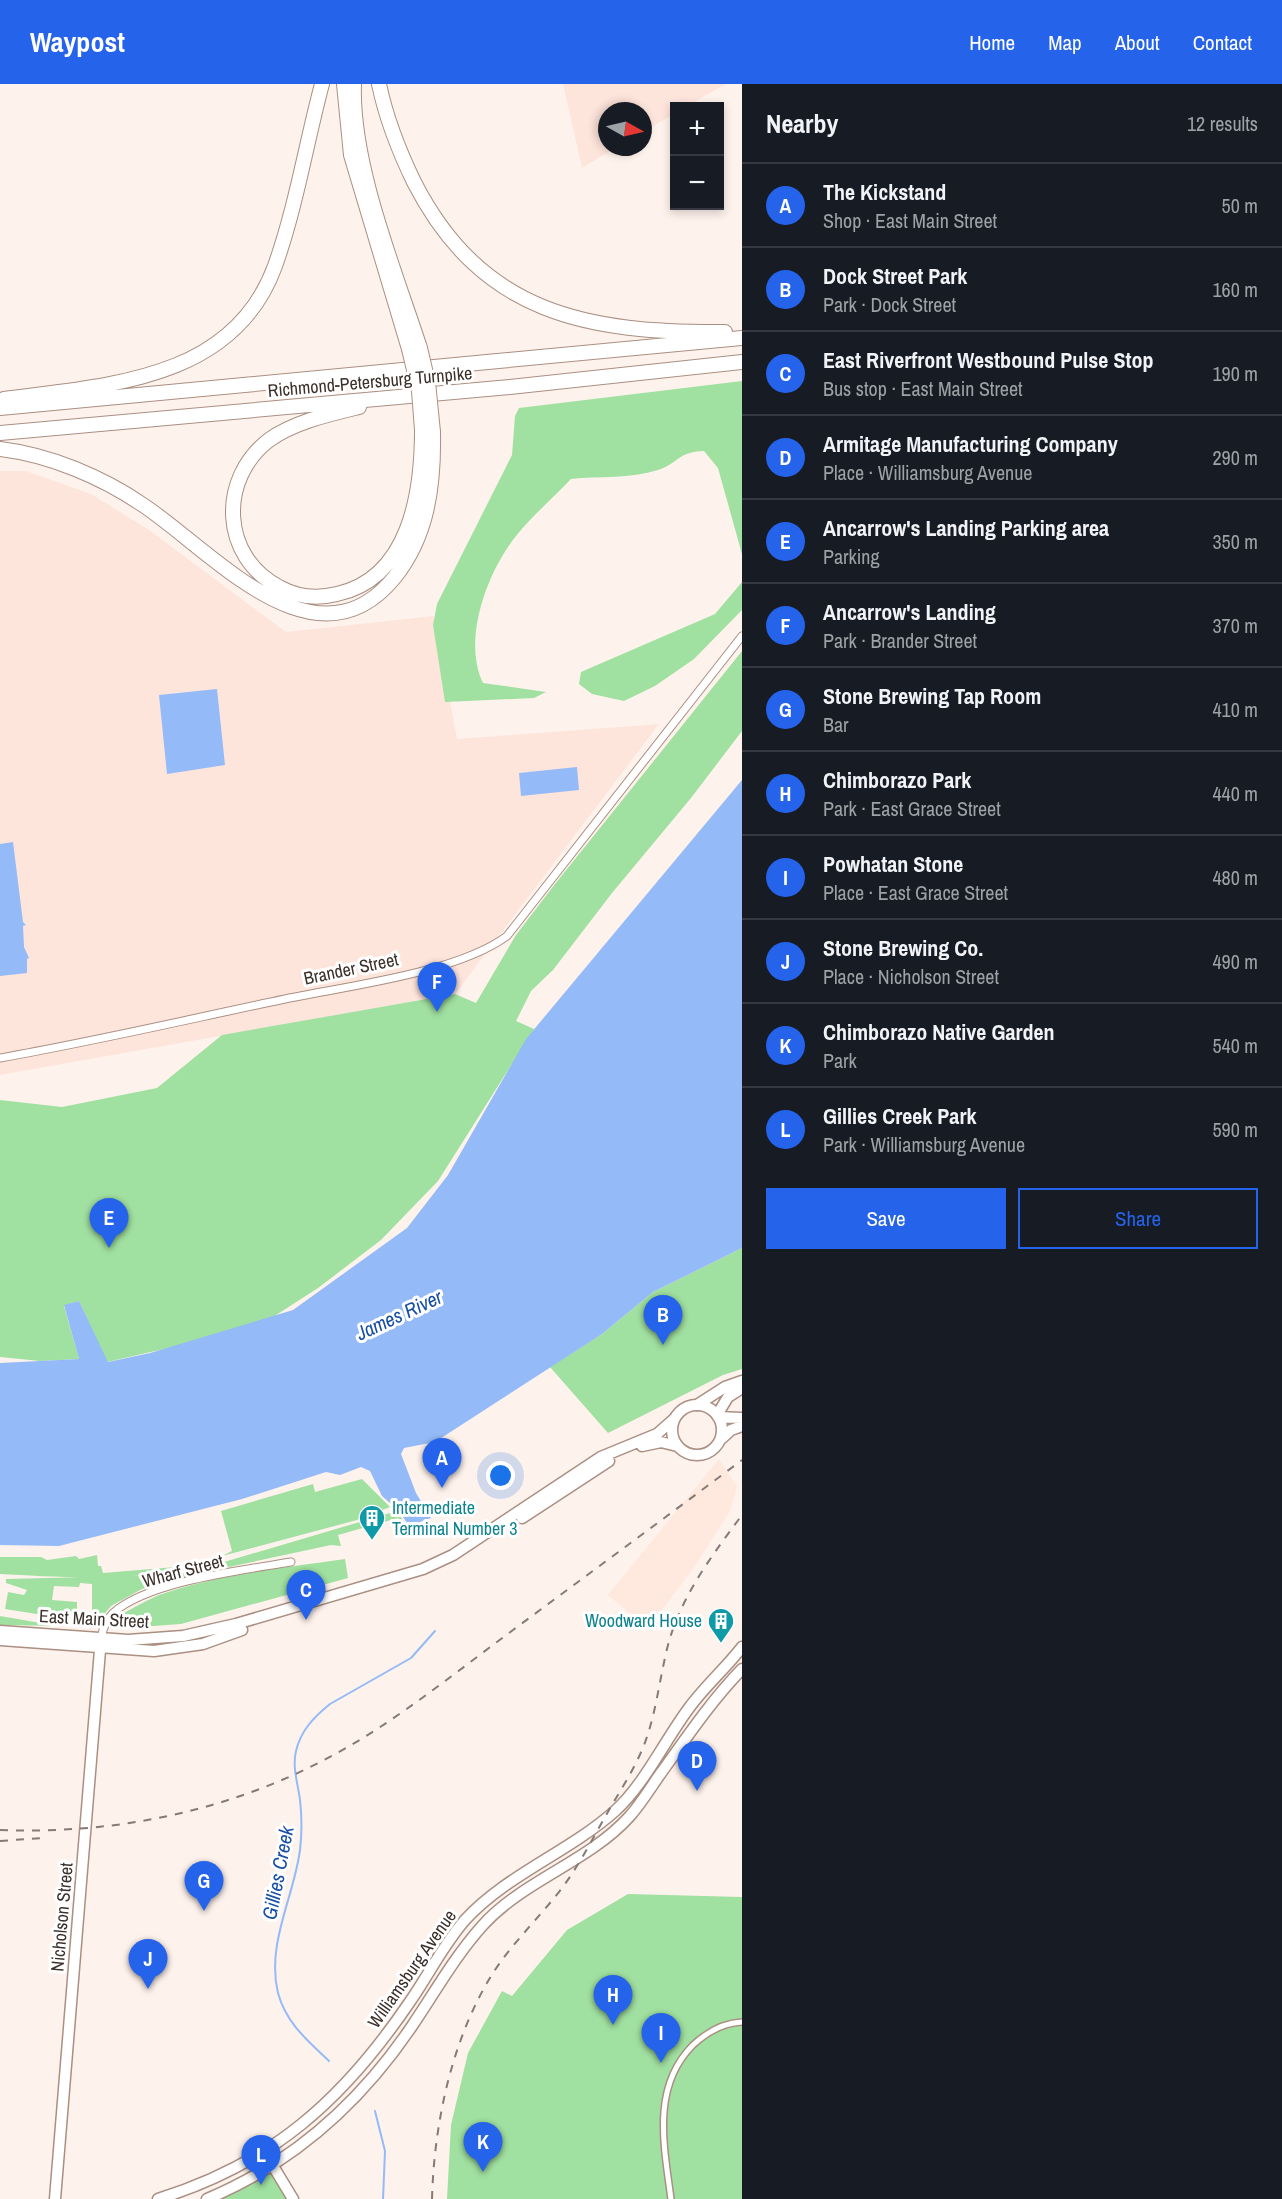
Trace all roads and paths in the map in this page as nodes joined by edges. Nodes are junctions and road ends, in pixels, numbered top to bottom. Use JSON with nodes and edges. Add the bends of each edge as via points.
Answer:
{"nodes":[{"id":1,"x":322,"y":84,"type":"edge"},
{"id":2,"x":344,"y":84,"type":"edge"},
{"id":3,"x":354,"y":84,"type":"edge"},
{"id":4,"x":379,"y":84,"type":"edge"},
{"id":5,"x":742,"y":332,"type":"edge"},
{"id":6,"x":742,"y":338,"type":"edge"},
{"id":7,"x":415,"y":349,"type":"junction"},
{"id":8,"x":742,"y":362,"type":"edge"},
{"id":9,"x":474,"y":391,"type":"junction"},
{"id":10,"x":0,"y":399,"type":"edge"},
{"id":11,"x":0,"y":408,"type":"edge"},
{"id":12,"x":428,"y":431,"type":"junction"},
{"id":13,"x":0,"y":433,"type":"edge"},
{"id":14,"x":0,"y":450,"type":"edge"},
{"id":15,"x":742,"y":636,"type":"edge"},
{"id":16,"x":0,"y":1058,"type":"edge"},
{"id":17,"x":742,"y":1381,"type":"edge"},
{"id":18,"x":742,"y":1388,"type":"edge"},
{"id":19,"x":698,"y":1405,"type":"junction"},
{"id":20,"x":717,"y":1416,"type":"junction"},
{"id":21,"x":742,"y":1418,"type":"edge"},
{"id":22,"x":674,"y":1419,"type":"junction"},
{"id":23,"x":742,"y":1426,"type":"edge"},
{"id":24,"x":720,"y":1440,"type":"junction"},
{"id":25,"x":677,"y":1446,"type":"junction"},
{"id":26,"x":291,"y":1562,"type":"dead end"},
{"id":27,"x":0,"y":1631,"type":"edge"},
{"id":28,"x":0,"y":1640,"type":"edge"},
{"id":29,"x":100,"y":1643,"type":"junction"},
{"id":30,"x":741,"y":1650,"type":"edge"},
{"id":31,"x":742,"y":1669,"type":"edge"},
{"id":32,"x":742,"y":2022,"type":"edge"},
{"id":33,"x":264,"y":2151,"type":"junction"},
{"id":34,"x":273,"y":2165,"type":"junction"},
{"id":35,"x":56,"y":2199,"type":"edge"},
{"id":36,"x":158,"y":2199,"type":"edge"},
{"id":37,"x":207,"y":2199,"type":"edge"},
{"id":38,"x":293,"y":2199,"type":"edge"},
{"id":39,"x":671,"y":2199,"type":"edge"}],
"edges":[{"from":1,"to":10,"type":"highway","via":[[274,267],[259,297],[228,335],[201,354],[149,375]]},
{"from":2,"to":7,"type":"highway","via":[[351,155]]},
{"from":3,"to":7,"type":"highway","via":[[362,160]]},
{"from":4,"to":5,"type":"highway","via":[[388,119],[424,201],[468,260],[498,284],[537,305],[580,320],[635,329]]},
{"from":6,"to":11,"type":"highway","name":"Richmond-Petersburg Turnpike"},
{"from":7,"to":12,"type":"highway","bridge":true},
{"from":8,"to":9,"type":"highway","name":"Richmond-Petersburg Turnpike"},
{"from":9,"to":12,"type":"highway","via":[[349,410],[312,420],[271,438],[248,461],[234,495],[233,527],[248,562],[277,586],[298,595],[328,596],[368,581],[396,551],[411,520]]},
{"from":9,"to":13,"type":"highway","name":"Richmond-Petersburg Turnpike"},
{"from":12,"to":14,"type":"highway","via":[[433,471],[429,503],[411,553],[388,585],[368,603],[329,612],[297,610],[261,593],[142,504],[104,482],[50,461]]},
{"from":15,"to":16,"type":"street","name":"Brander Street","via":[[507,936],[494,945],[458,960],[393,977]]},
{"from":17,"to":19,"type":"main road"},
{"from":18,"to":20,"type":"main road","via":[[728,1397]]},
{"from":19,"to":20,"type":"main road"},
{"from":19,"to":22,"type":"main road","via":[[681,1410]]},
{"from":20,"to":21,"type":"main road"},
{"from":20,"to":24,"type":"main road"},
{"from":22,"to":25,"type":"main road","via":[[672,1436]]},
{"from":22,"to":29,"type":"main road","name":"East Main Street","via":[[657,1434],[601,1457],[430,1567],[211,1631]]},
{"from":23,"to":24,"type":"main road"},
{"from":24,"to":25,"type":"main road","via":[[703,1454],[689,1454]]},
{"from":25,"to":29,"type":"main road","name":"East Main Street","via":[[654,1443],[606,1462],[454,1563],[429,1575],[192,1646],[154,1651]]},
{"from":26,"to":29,"type":"street","name":"Wharf Street","via":[[151,1593],[115,1612],[104,1625]]},
{"from":27,"to":29,"type":"main road","name":"East Main Street"},
{"from":28,"to":29,"type":"main road","name":"East Main Street"},
{"from":29,"to":35,"type":"main road","name":"Nicholson Street"},
{"from":30,"to":33,"type":"main road","name":"Williamsburg Avenue","via":[[693,1702],[617,1810],[478,1907],[360,2068],[313,2117]]},
{"from":31,"to":34,"type":"main road","name":"Williamsburg Avenue","via":[[719,1693],[629,1817],[484,1924],[369,2085],[326,2127]]},
{"from":32,"to":39,"type":"street","via":[[726,2024],[700,2039],[678,2063],[667,2086],[664,2127]]},
{"from":33,"to":34,"type":"main road"},
{"from":33,"to":36,"type":"main road","name":"Williamsburg Avenue","via":[[222,2176]]},
{"from":34,"to":37,"type":"main road","name":"Williamsburg Avenue"},
{"from":34,"to":38,"type":"main road"}]}
